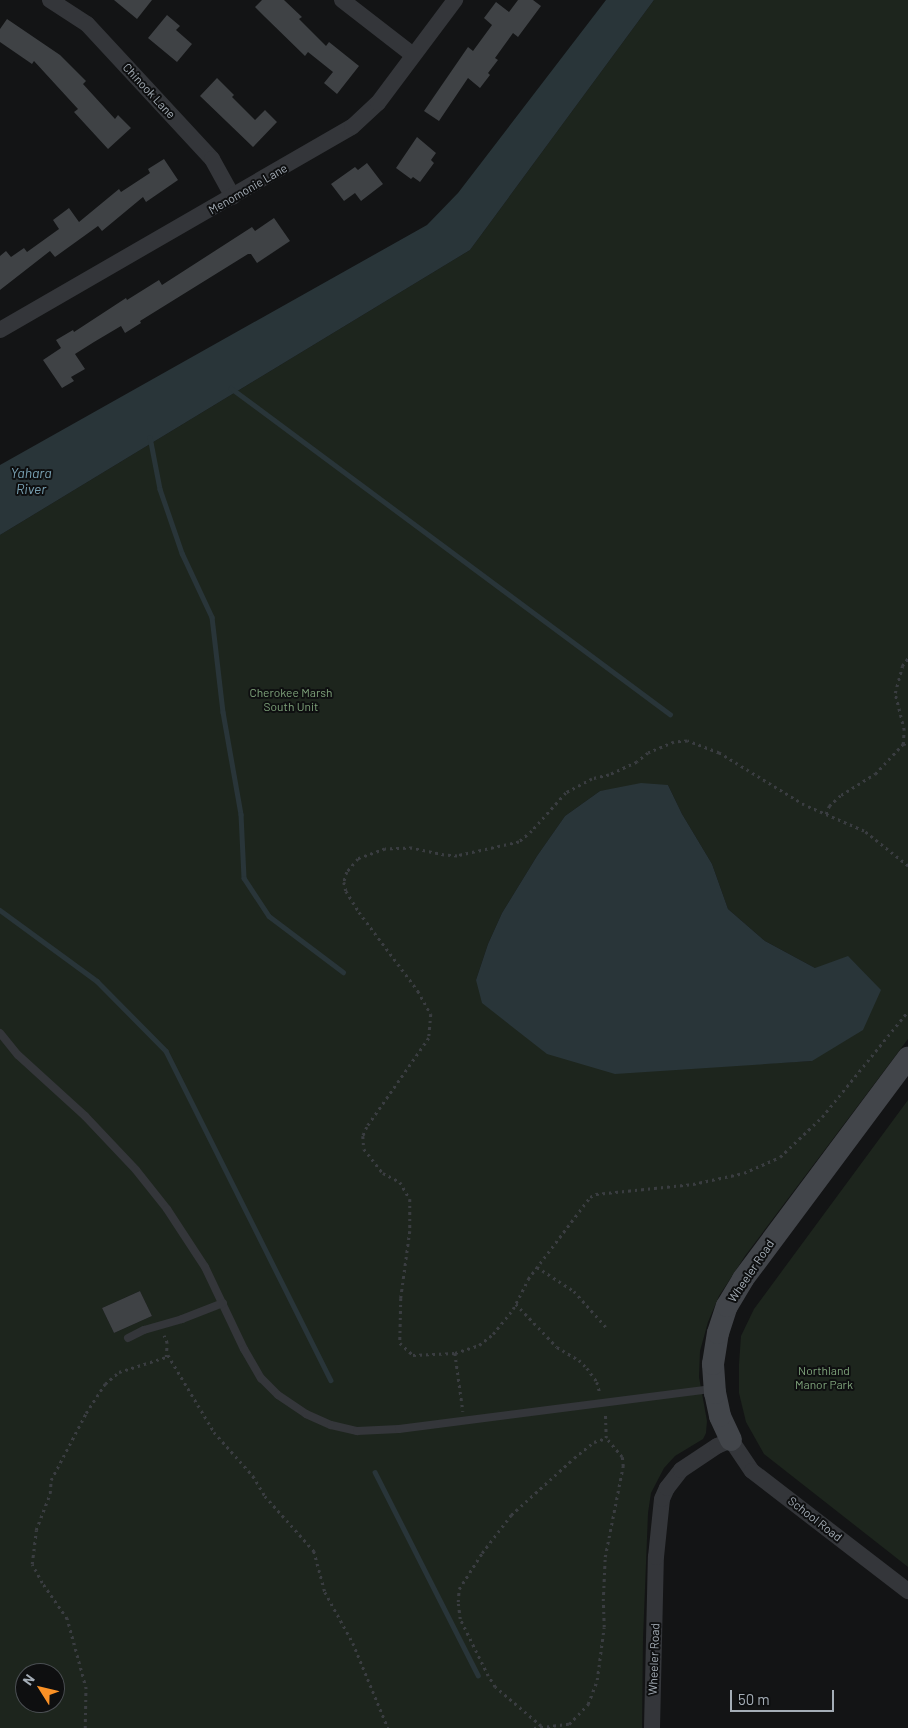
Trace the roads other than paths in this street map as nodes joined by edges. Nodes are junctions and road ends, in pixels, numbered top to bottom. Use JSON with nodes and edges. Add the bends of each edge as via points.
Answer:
{"nodes":[{"id":1,"x":50,"y":0,"type":"edge"},
{"id":2,"x":342,"y":0,"type":"edge"},
{"id":3,"x":454,"y":0,"type":"edge"},
{"id":4,"x":413,"y":54,"type":"junction"},
{"id":5,"x":233,"y":197,"type":"junction"},
{"id":6,"x":0,"y":330,"type":"edge"},
{"id":7,"x":0,"y":1033,"type":"edge"},
{"id":8,"x":908,"y":1058,"type":"edge"},
{"id":9,"x":223,"y":1303,"type":"junction"},
{"id":10,"x":128,"y":1338,"type":"dead end"},
{"id":11,"x":714,"y":1389,"type":"junction"},
{"id":12,"x":731,"y":1440,"type":"junction"},
{"id":13,"x":908,"y":1590,"type":"edge"},
{"id":14,"x":652,"y":1728,"type":"edge"}],
"edges":[{"from":1,"to":5,"type":"street","name":"Chinook Lane","via":[[87,24],[212,159]]},
{"from":2,"to":4,"type":"street"},
{"from":3,"to":4,"type":"street","name":"Menomonie Lane"},
{"from":4,"to":5,"type":"street","name":"Menomonie Lane","via":[[378,103],[352,128]]},
{"from":5,"to":6,"type":"street","name":"Menomonie Lane"},
{"from":7,"to":9,"type":"lane","via":[[18,1055],[86,1116],[136,1170],[205,1267]]},
{"from":8,"to":11,"type":"street","name":"Wheeler Road","via":[[743,1279],[727,1306],[713,1364]]},
{"from":9,"to":10,"type":"lane"},
{"from":9,"to":11,"type":"lane","via":[[261,1378],[278,1395],[306,1414],[331,1425],[358,1431],[399,1429]]},
{"from":11,"to":12,"type":"street","name":"Wheeler Road","via":[[720,1416]]},
{"from":12,"to":13,"type":"street","name":"School Road","via":[[752,1471]]},
{"from":12,"to":14,"type":"street","name":"Wheeler Road","via":[[681,1470],[662,1499],[656,1557]]}]}
